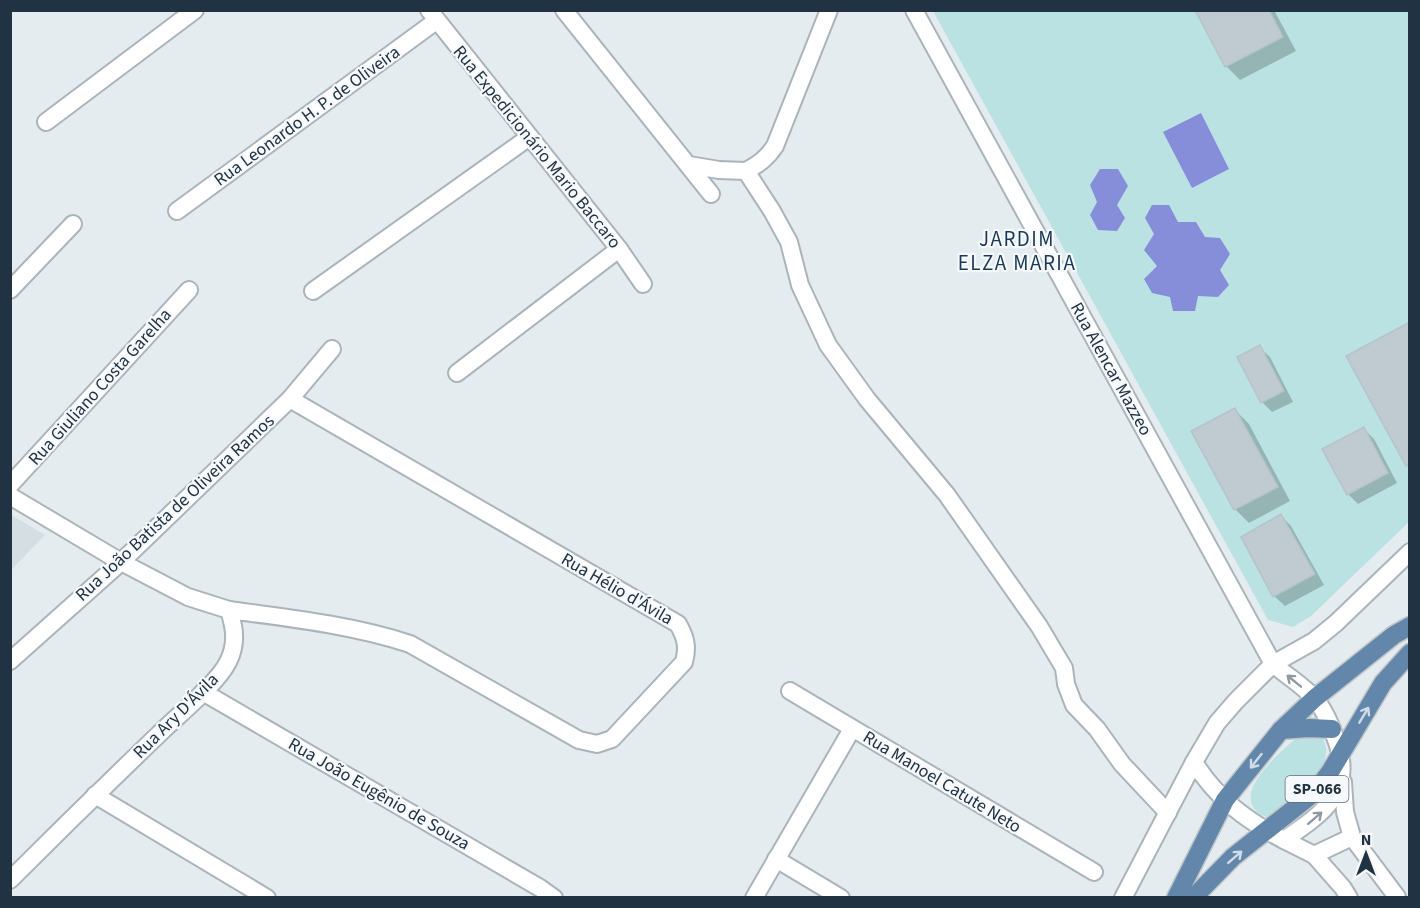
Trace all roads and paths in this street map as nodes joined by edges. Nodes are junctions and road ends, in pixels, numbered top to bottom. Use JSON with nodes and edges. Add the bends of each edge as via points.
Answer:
{"nodes":[{"id":1,"x":195,"y":10,"type":"edge"},
{"id":2,"x":564,"y":10,"type":"edge"},
{"id":3,"x":829,"y":10,"type":"edge"},
{"id":4,"x":914,"y":10,"type":"edge"},
{"id":5,"x":432,"y":16,"type":"edge"},
{"id":6,"x":46,"y":122,"type":"dead end"},
{"id":7,"x":528,"y":138,"type":"junction"},
{"id":8,"x":689,"y":165,"type":"junction"},
{"id":9,"x":746,"y":171,"type":"junction"},
{"id":10,"x":711,"y":194,"type":"dead end"},
{"id":11,"x":177,"y":211,"type":"dead end"},
{"id":12,"x":73,"y":224,"type":"dead end"},
{"id":13,"x":619,"y":249,"type":"junction"},
{"id":14,"x":643,"y":284,"type":"dead end"},
{"id":15,"x":10,"y":290,"type":"edge"},
{"id":16,"x":189,"y":290,"type":"dead end"},
{"id":17,"x":313,"y":291,"type":"dead end"},
{"id":18,"x":332,"y":349,"type":"dead end"},
{"id":19,"x":457,"y":373,"type":"dead end"},
{"id":20,"x":290,"y":399,"type":"junction"},
{"id":21,"x":10,"y":485,"type":"edge"},
{"id":22,"x":10,"y":496,"type":"edge"},
{"id":23,"x":1410,"y":552,"type":"edge"},
{"id":24,"x":121,"y":562,"type":"junction"},
{"id":25,"x":229,"y":610,"type":"junction"},
{"id":26,"x":1410,"y":626,"type":"edge"},
{"id":27,"x":1410,"y":653,"type":"edge"},
{"id":28,"x":10,"y":661,"type":"edge"},
{"id":29,"x":1273,"y":664,"type":"junction"},
{"id":30,"x":790,"y":691,"type":"dead end"},
{"id":31,"x":203,"y":692,"type":"junction"},
{"id":32,"x":1315,"y":698,"type":"junction"},
{"id":33,"x":852,"y":729,"type":"junction"},
{"id":34,"x":1332,"y":729,"type":"junction"},
{"id":35,"x":1281,"y":730,"type":"junction"},
{"id":36,"x":1341,"y":753,"type":"junction"},
{"id":37,"x":1194,"y":762,"type":"junction"},
{"id":38,"x":1343,"y":776,"type":"junction"},
{"id":39,"x":94,"y":795,"type":"junction"},
{"id":40,"x":1225,"y":801,"type":"junction"},
{"id":41,"x":1168,"y":813,"type":"junction"},
{"id":42,"x":1266,"y":831,"type":"junction"},
{"id":43,"x":1352,"y":837,"type":"junction"},
{"id":44,"x":1284,"y":840,"type":"junction"},
{"id":45,"x":1314,"y":855,"type":"junction"},
{"id":46,"x":776,"y":859,"type":"junction"},
{"id":47,"x":1094,"y":872,"type":"dead end"},
{"id":48,"x":10,"y":880,"type":"edge"},
{"id":49,"x":267,"y":897,"type":"edge"},
{"id":50,"x":554,"y":897,"type":"edge"},
{"id":51,"x":754,"y":897,"type":"edge"},
{"id":52,"x":841,"y":897,"type":"edge"},
{"id":53,"x":1123,"y":897,"type":"edge"},
{"id":54,"x":1176,"y":897,"type":"edge"},
{"id":55,"x":1193,"y":897,"type":"edge"},
{"id":56,"x":1349,"y":897,"type":"edge"},
{"id":57,"x":1398,"y":897,"type":"edge"}],
"edges":[{"from":1,"to":6,"type":"street"},
{"from":2,"to":8,"type":"street"},
{"from":3,"to":9,"type":"street","via":[[775,146],[769,156]]},
{"from":4,"to":29,"type":"street","name":"Rua Alencar Mazzeo"},
{"from":5,"to":7,"type":"street","name":"Rua Expedicionário Mario Baccaro"},
{"from":5,"to":11,"type":"street","name":"Rua Leonardo H. P. de Oliveira"},
{"from":7,"to":13,"type":"street","name":"Rua Expedicionário Mario Baccaro"},
{"from":7,"to":17,"type":"street"},
{"from":8,"to":9,"type":"street"},
{"from":8,"to":10,"type":"street"},
{"from":9,"to":41,"type":"street","via":[[789,242],[800,285],[828,345],[867,399],[947,495],[1039,626],[1064,668],[1074,705]]},
{"from":12,"to":15,"type":"street"},
{"from":13,"to":14,"type":"street","name":"Rua Expedicionário Mario Baccaro"},
{"from":13,"to":19,"type":"street"},
{"from":16,"to":21,"type":"street","name":"Rua Giuliano Costa Garelha"},
{"from":18,"to":20,"type":"street","name":"Rua João Batista de Oliveira Ramos"},
{"from":20,"to":24,"type":"street","name":"Rua João Batista de Oliveira Ramos"},
{"from":20,"to":25,"type":"street","name":"Rua Hélio d'Ávila","via":[[678,624],[687,648],[684,662],[612,739],[597,744],[579,740],[410,644],[380,634]]},
{"from":22,"to":24,"type":"street"},
{"from":23,"to":29,"type":"street","via":[[1314,641]]},
{"from":24,"to":25,"type":"street","via":[[188,597]]},
{"from":24,"to":28,"type":"street","name":"Rua João Batista de Oliveira Ramos"},
{"from":25,"to":31,"type":"street","name":"Rua Ary D'Ávila","via":[[235,629],[234,649]]},
{"from":26,"to":32,"type":"main road"},
{"from":36,"to":27,"type":"main road","number":"SP-066","one_way":true,"via":[[1383,683]]},
{"from":32,"to":29,"type":"street","one_way":true},
{"from":29,"to":37,"type":"street","via":[[1217,723]]},
{"from":30,"to":33,"type":"street","name":"Rua Manoel Catute Neto"},
{"from":31,"to":39,"type":"street","name":"Rua Ary D'Ávila"},
{"from":31,"to":50,"type":"street","name":"Rua João Eugênio de Souza"},
{"from":32,"to":34,"type":"street"},
{"from":32,"to":35,"type":"main road"},
{"from":33,"to":46,"type":"street"},
{"from":33,"to":47,"type":"street","name":"Rua Manoel Catute Neto"},
{"from":34,"to":35,"type":"main road"},
{"from":34,"to":36,"type":"street"},
{"from":35,"to":40,"type":"main road","one_way":true},
{"from":36,"to":38,"type":"street"},
{"from":36,"to":42,"type":"main road","number":"SP-066","via":[[1315,792]]},
{"from":37,"to":40,"type":"street"},
{"from":37,"to":41,"type":"street"},
{"from":38,"to":43,"type":"street","via":[[1343,799]]},
{"from":44,"to":38,"type":"street","one_way":true,"via":[[1327,807]]},
{"from":39,"to":48,"type":"street","name":"Rua Ary D'Ávila"},
{"from":39,"to":49,"type":"street"},
{"from":40,"to":42,"type":"street"},
{"from":40,"to":54,"type":"main road"},
{"from":41,"to":53,"type":"street"},
{"from":42,"to":44,"type":"street"},
{"from":55,"to":42,"type":"main road","number":"SP-066","one_way":true},
{"from":43,"to":45,"type":"street"},
{"from":43,"to":57,"type":"street"},
{"from":44,"to":45,"type":"street"},
{"from":45,"to":56,"type":"street"},
{"from":46,"to":51,"type":"street"},
{"from":46,"to":52,"type":"street"}]}
